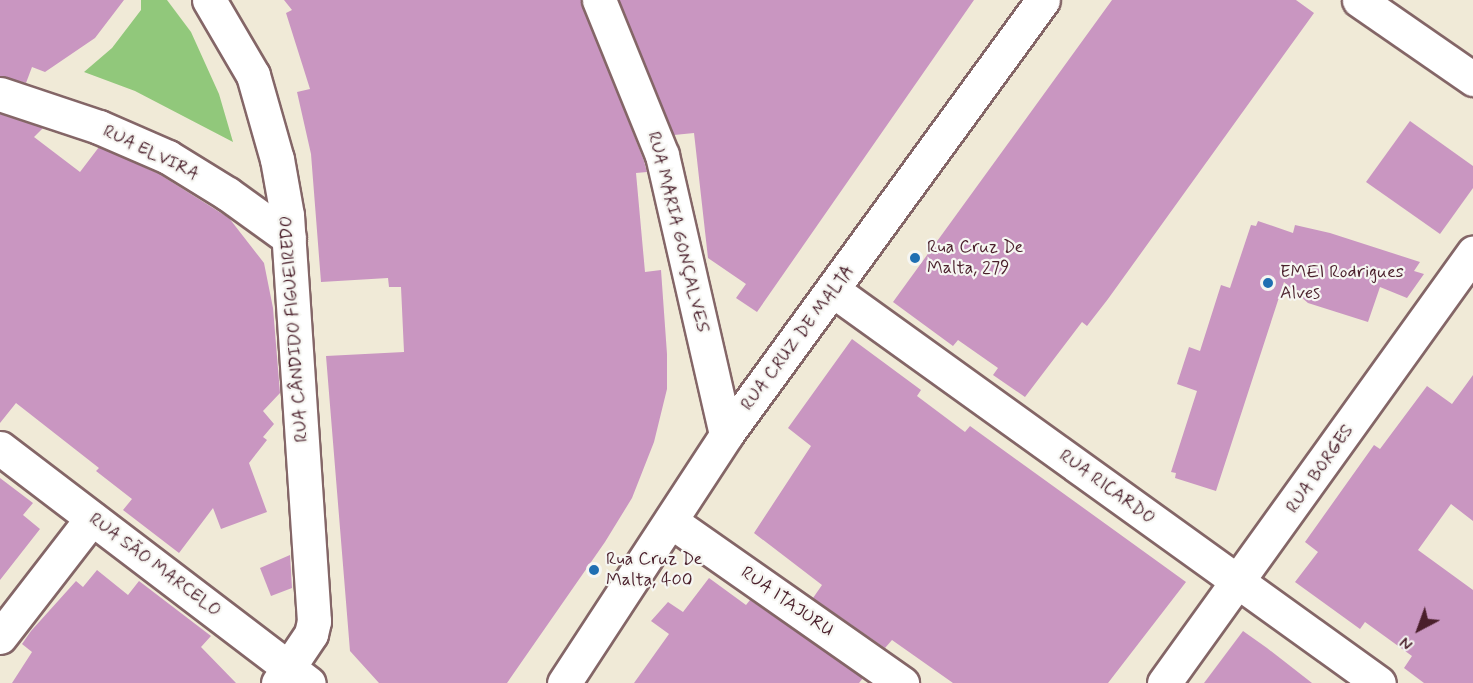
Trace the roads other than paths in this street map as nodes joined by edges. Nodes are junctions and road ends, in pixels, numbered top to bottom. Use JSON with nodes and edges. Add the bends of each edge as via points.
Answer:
{"nodes":[{"id":1,"x":209,"y":0,"type":"edge"},
{"id":2,"x":599,"y":0,"type":"edge"},
{"id":3,"x":1043,"y":0,"type":"edge"},
{"id":4,"x":1359,"y":0,"type":"edge"},
{"id":5,"x":1473,"y":79,"type":"edge"},
{"id":6,"x":0,"y":94,"type":"edge"},
{"id":7,"x":289,"y":238,"type":"junction"},
{"id":8,"x":1473,"y":253,"type":"edge"},
{"id":9,"x":834,"y":291,"type":"junction"},
{"id":10,"x":726,"y":435,"type":"junction"},
{"id":11,"x":0,"y":448,"type":"edge"},
{"id":12,"x":92,"y":518,"type":"junction"},
{"id":13,"x":672,"y":522,"type":"junction"},
{"id":14,"x":1239,"y":582,"type":"junction"},
{"id":15,"x":0,"y":637,"type":"edge"},
{"id":16,"x":292,"y":678,"type":"edge"},
{"id":17,"x":564,"y":683,"type":"edge"},
{"id":18,"x":902,"y":683,"type":"edge"},
{"id":19,"x":1164,"y":683,"type":"edge"},
{"id":20,"x":1379,"y":683,"type":"edge"}],
"edges":[{"from":1,"to":7,"type":"street","name":"RUA CÂNDIDO FIGUEIREDO","via":[[253,75],[277,159]]},
{"from":2,"to":10,"type":"street","name":"RUA MARIA GONÇALVES","via":[[662,155]]},
{"from":3,"to":9,"type":"street","name":"RUA CRUZ DE MALTA"},
{"from":4,"to":5,"type":"street"},
{"from":6,"to":7,"type":"street","name":"RUA ELVIRA","via":[[99,127],[168,158],[228,194]]},
{"from":7,"to":16,"type":"street","name":"RUA CÂNDIDO FIGUEIREDO","via":[[314,621]]},
{"from":8,"to":14,"type":"street","name":"RUA BORGES"},
{"from":9,"to":10,"type":"street","name":"RUA CRUZ DE MALTA"},
{"from":9,"to":14,"type":"street","name":"RUA RICARDO"},
{"from":10,"to":13,"type":"street","name":"RUA CRUZ DE MALTA"},
{"from":11,"to":12,"type":"street","name":"RUA SÃO MARCELO"},
{"from":12,"to":15,"type":"street"},
{"from":12,"to":16,"type":"street","name":"RUA SÃO MARCELO"},
{"from":13,"to":17,"type":"street","name":"RUA CRUZ DE MALTA"},
{"from":13,"to":18,"type":"street","name":"RUA ITAJURU"},
{"from":14,"to":19,"type":"street","name":"RUA BORGES"},
{"from":14,"to":20,"type":"street","name":"RUA RICARDO"}]}
